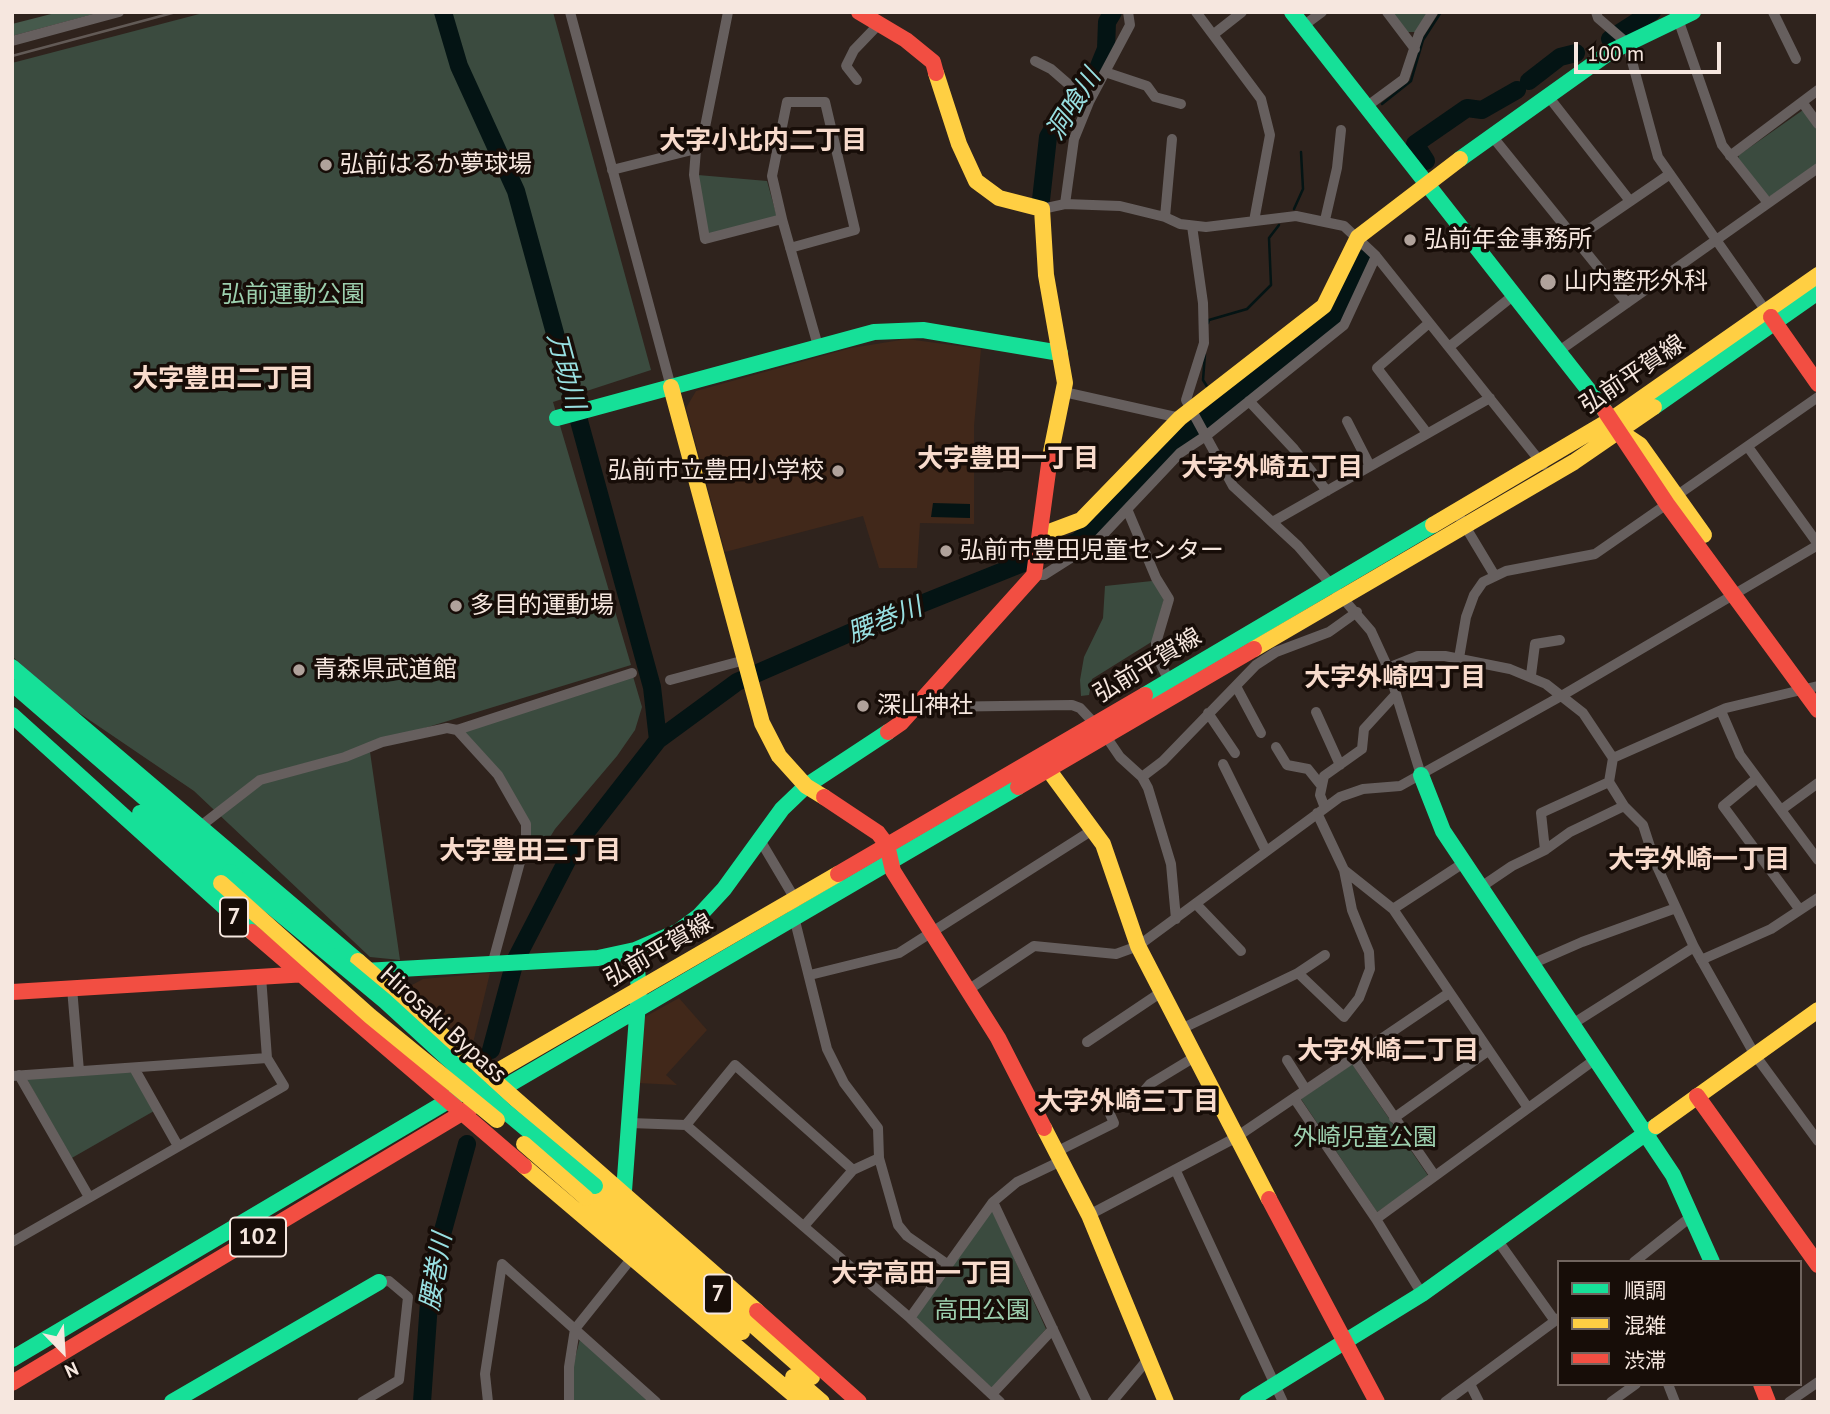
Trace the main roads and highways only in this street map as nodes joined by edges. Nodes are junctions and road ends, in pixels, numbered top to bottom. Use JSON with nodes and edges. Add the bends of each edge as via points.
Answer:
{"nodes":[{"id":1,"x":859,"y":12,"type":"edge"},
{"id":2,"x":1292,"y":12,"type":"edge"},
{"id":3,"x":1686,"y":16,"type":"edge"},
{"id":4,"x":1426,"y":184,"type":"junction"},
{"id":5,"x":1818,"y":275,"type":"edge"},
{"id":6,"x":1818,"y":292,"type":"edge"},
{"id":7,"x":1771,"y":318,"type":"junction"},
{"id":8,"x":1060,"y":353,"type":"junction"},
{"id":9,"x":1818,"y":384,"type":"edge"},
{"id":10,"x":671,"y":387,"type":"junction"},
{"id":11,"x":562,"y":416,"type":"dead end"},
{"id":12,"x":1616,"y":425,"type":"junction"},
{"id":13,"x":1040,"y":541,"type":"junction"},
{"id":14,"x":1335,"y":591,"type":"junction"},
{"id":15,"x":12,"y":667,"type":"edge"},
{"id":16,"x":12,"y":684,"type":"edge"},
{"id":17,"x":1813,"y":689,"type":"edge"},
{"id":18,"x":12,"y":699,"type":"edge"},
{"id":19,"x":1818,"y":710,"type":"edge"},
{"id":20,"x":12,"y":715,"type":"edge"},
{"id":21,"x":1100,"y":730,"type":"junction"},
{"id":22,"x":1044,"y":763,"type":"junction"},
{"id":23,"x":1421,"y":775,"type":"road end"},
{"id":24,"x":806,"y":786,"type":"junction"},
{"id":25,"x":889,"y":853,"type":"junction"},
{"id":26,"x":225,"y":878,"type":"junction"},
{"id":27,"x":635,"y":950,"type":"junction"},
{"id":28,"x":369,"y":971,"type":"junction"},
{"id":29,"x":299,"y":974,"type":"junction"},
{"id":30,"x":639,"y":989,"type":"junction"},
{"id":31,"x":12,"y":992,"type":"edge"},
{"id":32,"x":637,"y":1009,"type":"junction"},
{"id":33,"x":1818,"y":1010,"type":"edge"},
{"id":34,"x":489,"y":1076,"type":"junction"},
{"id":35,"x":503,"y":1088,"type":"junction"},
{"id":36,"x":1697,"y":1096,"type":"junction"},
{"id":37,"x":447,"y":1101,"type":"junction"},
{"id":38,"x":462,"y":1113,"type":"junction"},
{"id":39,"x":1647,"y":1133,"type":"junction"},
{"id":40,"x":624,"y":1191,"type":"junction"},
{"id":41,"x":590,"y":1192,"type":"junction"},
{"id":42,"x":1711,"y":1260,"type":"edge"},
{"id":43,"x":1818,"y":1265,"type":"edge"},
{"id":44,"x":379,"y":1282,"type":"road end"},
{"id":45,"x":1346,"y":1343,"type":"junction"},
{"id":46,"x":12,"y":1359,"type":"edge"},
{"id":47,"x":12,"y":1383,"type":"edge"},
{"id":48,"x":198,"y":1387,"type":"junction"},
{"id":49,"x":172,"y":1402,"type":"edge"},
{"id":50,"x":207,"y":1402,"type":"edge"},
{"id":51,"x":802,"y":1402,"type":"edge"},
{"id":52,"x":822,"y":1402,"type":"edge"},
{"id":53,"x":842,"y":1402,"type":"edge"},
{"id":54,"x":859,"y":1402,"type":"edge"},
{"id":55,"x":1166,"y":1402,"type":"edge"},
{"id":56,"x":1247,"y":1402,"type":"edge"},
{"id":57,"x":1377,"y":1402,"type":"edge"}],
"edges":[{"from":1,"to":8,"type":"main road","via":[[933,62],[976,181],[999,198],[1042,209],[1046,275]]},
{"from":2,"to":4,"type":"main road"},
{"from":3,"to":4,"type":"main road","via":[[1621,37]]},
{"from":4,"to":12,"type":"main road"},
{"from":4,"to":13,"type":"main road","via":[[1358,237],[1324,306],[1188,414],[1081,520]]},
{"from":5,"to":7,"type":"main road","name":"弘前平賀線"},
{"from":6,"to":7,"type":"main road","name":"弘前平賀線"},
{"from":7,"to":9,"type":"main road"},
{"from":7,"to":12,"type":"main road","name":"弘前平賀線"},
{"from":8,"to":10,"type":"main road","via":[[905,330],[874,332]]},
{"from":8,"to":13,"type":"main road","via":[[1064,392],[1053,437]]},
{"from":10,"to":11,"type":"main road"},
{"from":10,"to":24,"type":"main road","via":[[762,723],[774,748]]},
{"from":12,"to":14,"type":"main road","name":"弘前平賀線"},
{"from":12,"to":17,"type":"main road","via":[[1630,452]]},
{"from":13,"to":24,"type":"main road","via":[[1034,573],[922,700],[880,739]]},
{"from":14,"to":21,"type":"main road","name":"弘前平賀線"},
{"from":14,"to":21,"type":"main road","name":"弘前平賀線","via":[[1169,681]]},
{"from":15,"to":28,"type":"main road","number":"7"},
{"from":16,"to":26,"type":"main road","name":"Hirosaki Bypass","number":"7"},
{"from":17,"to":19,"type":"main road"},
{"from":18,"to":26,"type":"main road","name":"Hirosaki Bypass","number":"7"},
{"from":20,"to":29,"type":"main road","number":"7"},
{"from":21,"to":22,"type":"main road","name":"弘前平賀線"},
{"from":22,"to":25,"type":"main road","name":"弘前平賀線"},
{"from":22,"to":45,"type":"main road","via":[[1094,829],[1160,993]]},
{"from":23,"to":39,"type":"main road","via":[[1443,831]]},
{"from":24,"to":25,"type":"main road","via":[[878,833]]},
{"from":24,"to":27,"type":"main road","via":[[782,809],[699,916],[679,931]]},
{"from":25,"to":30,"type":"main road","name":"弘前平賀線","via":[[794,899]]},
{"from":25,"to":32,"type":"main road","name":"弘前平賀線","via":[[794,917]]},
{"from":25,"to":55,"type":"main road","via":[[893,871],[998,1038],[1089,1215]]},
{"from":26,"to":41,"type":"main road","name":"Hirosaki Bypass","number":"7","bridge":true,"via":[[385,1001]]},
{"from":27,"to":28,"type":"main road","via":[[598,958]]},
{"from":27,"to":30,"type":"main road"},
{"from":28,"to":29,"type":"main road"},
{"from":28,"to":34,"type":"main road","number":"7"},
{"from":29,"to":31,"type":"main road"},
{"from":29,"to":37,"type":"main road","number":"7"},
{"from":30,"to":32,"type":"main road"},
{"from":30,"to":34,"type":"main road","name":"弘前平賀線"},
{"from":32,"to":35,"type":"main road","name":"弘前平賀線"},
{"from":32,"to":40,"type":"main road"},
{"from":33,"to":36,"type":"main road"},
{"from":34,"to":35,"type":"main road","number":"7"},
{"from":34,"to":37,"type":"main road","number":"102"},
{"from":35,"to":38,"type":"main road","number":"102"},
{"from":35,"to":40,"type":"main road","number":"7"},
{"from":36,"to":39,"type":"main road"},
{"from":36,"to":43,"type":"main road"},
{"from":37,"to":38,"type":"main road","number":"7"},
{"from":37,"to":46,"type":"main road","number":"102"},
{"from":38,"to":47,"type":"main road","number":"102"},
{"from":38,"to":51,"type":"main road","number":"7"},
{"from":39,"to":42,"type":"main road","via":[[1693,1215]]},
{"from":39,"to":45,"type":"main road"},
{"from":40,"to":54,"type":"main road","number":"7"},
{"from":41,"to":52,"type":"main road","name":"Hirosaki Bypass","number":"7"},
{"from":41,"to":53,"type":"main road","name":"Hirosaki Bypass","number":"7"},
{"from":44,"to":48,"type":"main road"},
{"from":45,"to":56,"type":"main road"},
{"from":45,"to":57,"type":"main road"},
{"from":48,"to":49,"type":"main road"},
{"from":48,"to":50,"type":"main road"}]}
